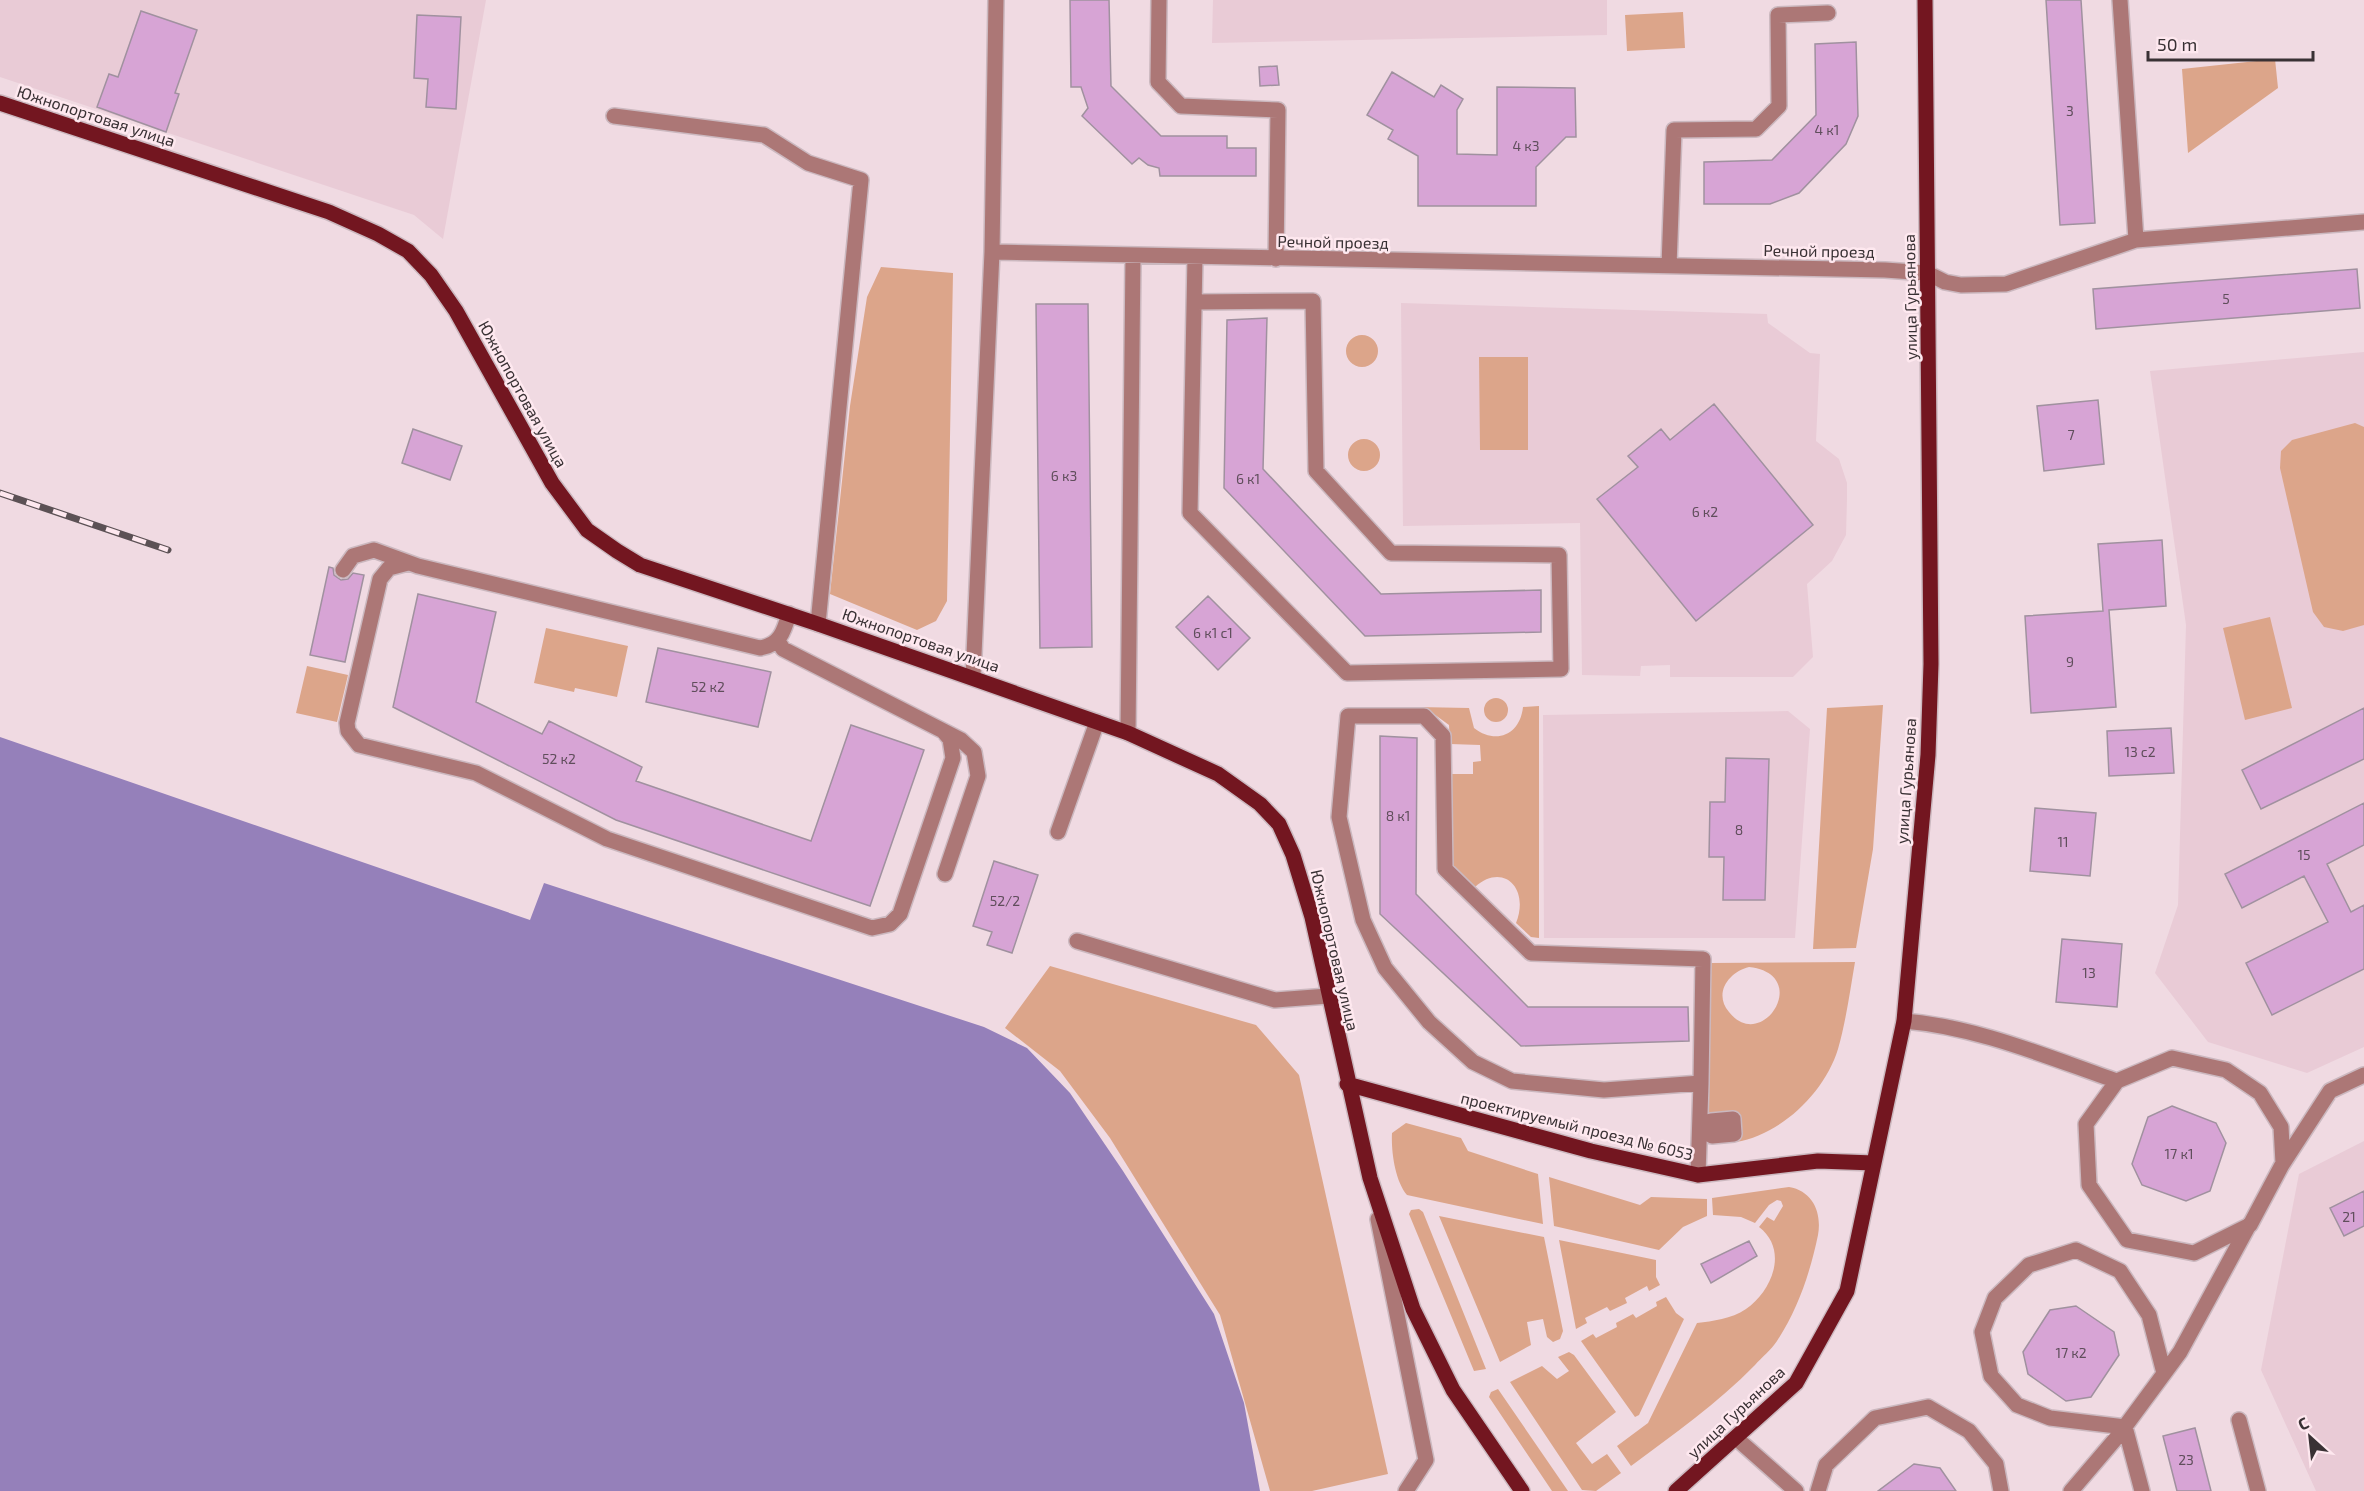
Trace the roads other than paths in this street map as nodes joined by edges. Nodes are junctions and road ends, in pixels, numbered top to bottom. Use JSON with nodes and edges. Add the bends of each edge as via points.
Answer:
{"nodes":[{"id":1,"x":996,"y":0,"type":"edge"},
{"id":2,"x":1159,"y":0,"type":"edge"},
{"id":3,"x":1925,"y":0,"type":"edge"},
{"id":4,"x":2121,"y":0,"type":"edge"},
{"id":5,"x":1828,"y":13,"type":"dead end"},
{"id":6,"x":0,"y":103,"type":"edge"},
{"id":7,"x":614,"y":116,"type":"dead end"},
{"id":8,"x":2364,"y":222,"type":"edge"},
{"id":9,"x":2136,"y":240,"type":"junction"},
{"id":10,"x":992,"y":252,"type":"junction"},
{"id":11,"x":1133,"y":256,"type":"junction"},
{"id":12,"x":1195,"y":257,"type":"junction"},
{"id":13,"x":1276,"y":259,"type":"junction"},
{"id":14,"x":1669,"y":266,"type":"junction"},
{"id":15,"x":1927,"y":273,"type":"junction"},
{"id":16,"x":1194,"y":302,"type":"junction"},
{"id":17,"x":408,"y":562,"type":"junction"},
{"id":18,"x":343,"y":570,"type":"dead end"},
{"id":19,"x":789,"y":614,"type":"junction"},
{"id":20,"x":819,"y":624,"type":"junction"},
{"id":21,"x":778,"y":641,"type":"junction"},
{"id":22,"x":973,"y":677,"type":"junction"},
{"id":23,"x":1096,"y":722,"type":"junction"},
{"id":24,"x":944,"y":732,"type":"junction"},
{"id":25,"x":1128,"y":733,"type":"junction"},
{"id":26,"x":1058,"y":832,"type":"dead end"},
{"id":27,"x":945,"y":874,"type":"dead end"},
{"id":28,"x":1077,"y":941,"type":"dead end"},
{"id":29,"x":1328,"y":996,"type":"junction"},
{"id":30,"x":1904,"y":1021,"type":"junction"},
{"id":31,"x":2364,"y":1075,"type":"edge"},
{"id":32,"x":2117,"y":1081,"type":"junction"},
{"id":33,"x":1701,"y":1083,"type":"junction"},
{"id":34,"x":1347,"y":1084,"type":"junction"},
{"id":35,"x":1874,"y":1163,"type":"junction"},
{"id":36,"x":2281,"y":1166,"type":"junction"},
{"id":37,"x":1698,"y":1175,"type":"junction"},
{"id":38,"x":1370,"y":1178,"type":"junction"},
{"id":39,"x":2250,"y":1225,"type":"junction"},
{"id":40,"x":2164,"y":1374,"type":"junction"},
{"id":41,"x":2239,"y":1420,"type":"dead end"},
{"id":42,"x":2125,"y":1427,"type":"junction"},
{"id":43,"x":1736,"y":1438,"type":"junction"},
{"id":44,"x":1406,"y":1491,"type":"edge"},
{"id":45,"x":1522,"y":1491,"type":"edge"},
{"id":46,"x":1676,"y":1491,"type":"edge"},
{"id":47,"x":1796,"y":1491,"type":"edge"},
{"id":48,"x":1818,"y":1491,"type":"edge"},
{"id":49,"x":2001,"y":1491,"type":"edge"},
{"id":50,"x":2071,"y":1491,"type":"edge"},
{"id":51,"x":2142,"y":1491,"type":"edge"},
{"id":52,"x":2258,"y":1491,"type":"edge"}],
"edges":[{"from":1,"to":10,"type":"street"},
{"from":2,"to":13,"type":"street","via":[[1158,82],[1180,106],[1278,110]]},
{"from":3,"to":15,"type":"main road","name":"улица Гурьянова"},
{"from":4,"to":9,"type":"street"},
{"from":5,"to":14,"type":"street","via":[[1778,15],[1779,106],[1756,129],[1674,130]]},
{"from":6,"to":19,"type":"main road","name":"Южнопортовая улица","via":[[329,212],[408,251],[456,310],[552,483],[587,530],[640,565]]},
{"from":7,"to":20,"type":"street","via":[[764,135],[808,163],[861,180]]},
{"from":8,"to":9,"type":"street","name":"Речной проезд"},
{"from":9,"to":15,"type":"street","name":"Речной проезд","via":[[2006,284],[1945,282]]},
{"from":10,"to":11,"type":"street","name":"Речной проезд"},
{"from":10,"to":22,"type":"street"},
{"from":11,"to":12,"type":"street","name":"Речной проезд"},
{"from":11,"to":25,"type":"street"},
{"from":12,"to":13,"type":"street","name":"Речной проезд"},
{"from":12,"to":16,"type":"street"},
{"from":13,"to":14,"type":"street","name":"Речной проезд"},
{"from":14,"to":15,"type":"street","name":"Речной проезд"},
{"from":15,"to":30,"type":"main road","name":"улица Гурьянова","via":[[1931,664],[1928,755]]},
{"from":16,"to":16,"type":"street","via":[[1314,301],[1316,471],[1391,553],[1559,555],[1561,669],[1347,674],[1190,513]]},
{"from":17,"to":18,"type":"street","via":[[366,550],[353,555]]},
{"from":17,"to":21,"type":"street","via":[[760,648]]},
{"from":17,"to":24,"type":"street","via":[[389,568],[380,579],[347,723],[359,745],[476,773],[607,839],[872,928],[890,924],[900,914],[953,758],[950,739]]},
{"from":19,"to":20,"type":"main road","name":"Южнопортовая улица"},
{"from":19,"to":21,"type":"street"},
{"from":20,"to":22,"type":"main road","name":"Южнопортовая улица"},
{"from":21,"to":24,"type":"street","via":[[783,650]]},
{"from":22,"to":23,"type":"main road","name":"Южнопортовая улица"},
{"from":23,"to":25,"type":"main road","name":"Южнопортовая улица"},
{"from":23,"to":26,"type":"street"},
{"from":24,"to":27,"type":"street","via":[[968,744],[979,769]]},
{"from":25,"to":29,"type":"main road","name":"Южнопортовая улица","via":[[1218,774],[1260,804],[1279,824],[1312,917]]},
{"from":28,"to":29,"type":"street","via":[[1275,1000]]},
{"from":29,"to":34,"type":"main road","name":"Южнопортовая улица"},
{"from":30,"to":32,"type":"street","via":[[1983,1035]]},
{"from":30,"to":35,"type":"main road","name":"улица Гурьянова"},
{"from":31,"to":36,"type":"street","via":[[2330,1091]]},
{"from":32,"to":36,"type":"street","via":[[2172,1058],[2226,1070],[2260,1093],[2281,1127]]},
{"from":32,"to":39,"type":"street","via":[[2086,1124],[2089,1185],[2127,1240],[2194,1253]]},
{"from":33,"to":33,"type":"street","via":[[1604,1090],[1512,1081],[1473,1062],[1429,1022],[1385,968],[1363,920],[1339,817],[1348,716],[1424,716],[1443,736],[1445,869],[1531,953],[1703,959]]},
{"from":33,"to":37,"type":"street"},
{"from":34,"to":37,"type":"main road","name":"проектируемый проезд № 6053","via":[[1591,1151]]},
{"from":34,"to":38,"type":"main road","name":"Южнопортовая улица"},
{"from":35,"to":37,"type":"main road","name":"проектируемый проезд № 6053","via":[[1818,1161]]},
{"from":35,"to":43,"type":"main road","name":"улица Гурьянова","via":[[1847,1291],[1796,1383]]},
{"from":36,"to":39,"type":"street"},
{"from":38,"to":44,"type":"street","via":[[1426,1460]]},
{"from":38,"to":45,"type":"main road","name":"Южнопортовая улица","via":[[1413,1309],[1453,1390]]},
{"from":39,"to":40,"type":"street"},
{"from":40,"to":42,"type":"street"},
{"from":40,"to":42,"type":"street","via":[[2149,1316],[2120,1271],[2076,1250],[2029,1265],[1995,1298],[1982,1332],[1988,1365],[1991,1376],[2017,1405],[2050,1418]]},
{"from":41,"to":52,"type":"street"},
{"from":42,"to":50,"type":"street"},
{"from":42,"to":51,"type":"street"},
{"from":43,"to":46,"type":"main road","name":"улица Гурьянова"},
{"from":43,"to":47,"type":"street"},
{"from":48,"to":49,"type":"street","via":[[1826,1465],[1875,1418],[1928,1407],[1969,1431],[1996,1464]]}]}
